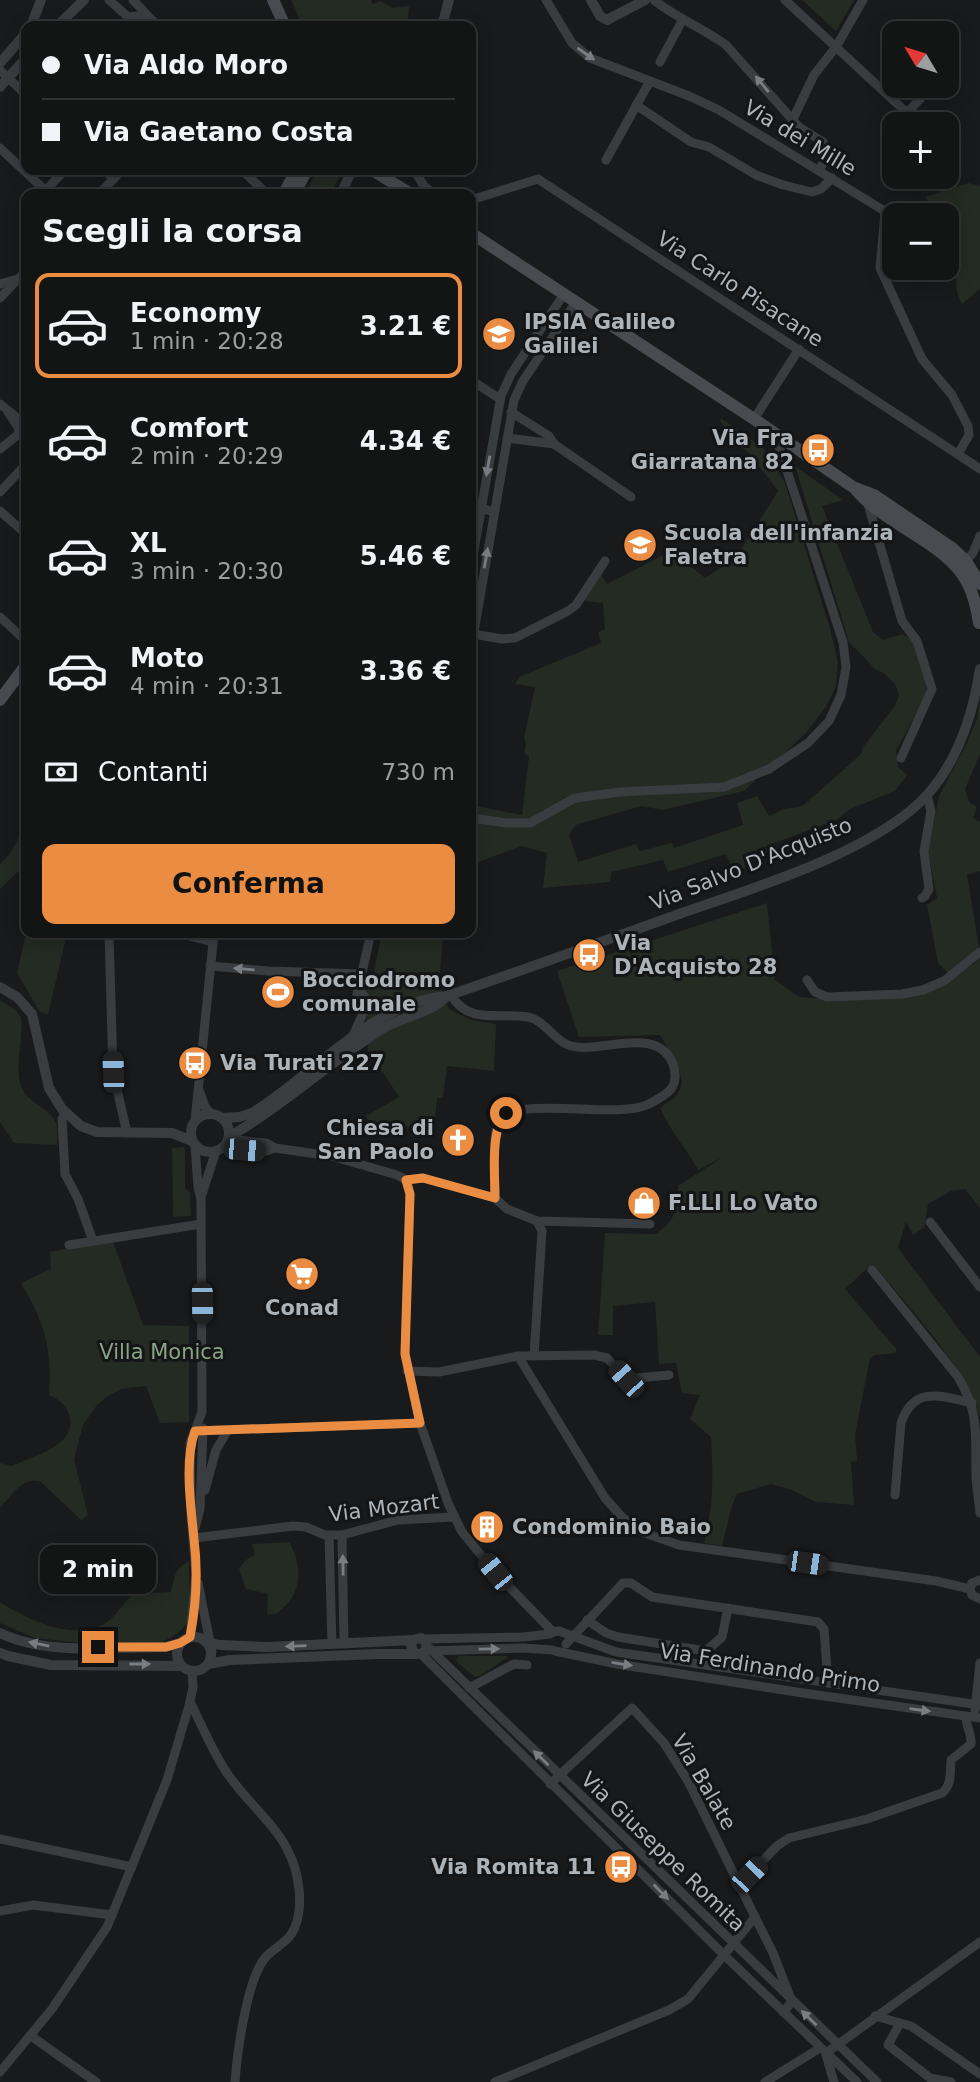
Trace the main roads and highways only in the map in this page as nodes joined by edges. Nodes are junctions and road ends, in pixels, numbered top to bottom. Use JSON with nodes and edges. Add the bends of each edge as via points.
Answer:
{"nodes":[{"id":1,"x":273,"y":0,"type":"edge"},
{"id":2,"x":283,"y":21,"type":"edge"},
{"id":3,"x":379,"y":175,"type":"edge"},
{"id":4,"x":400,"y":189,"type":"edge"},
{"id":5,"x":476,"y":236,"type":"edge"},
{"id":6,"x":853,"y":487,"type":"junction"},
{"id":7,"x":980,"y":584,"type":"edge"},
{"id":8,"x":980,"y":623,"type":"edge"},
{"id":9,"x":980,"y":634,"type":"edge"},
{"id":10,"x":21,"y":672,"type":"edge"},
{"id":11,"x":0,"y":700,"type":"edge"}],
"edges":[{"from":1,"to":2,"type":"main road"},
{"from":3,"to":4,"type":"main road"},
{"from":5,"to":6,"type":"main road"},
{"from":6,"to":7,"type":"main road","via":[[874,495],[952,548]]},
{"from":6,"to":8,"type":"main road","via":[[867,504],[955,565],[972,592]]},
{"from":8,"to":9,"type":"main road"},
{"from":10,"to":11,"type":"main road"}]}
